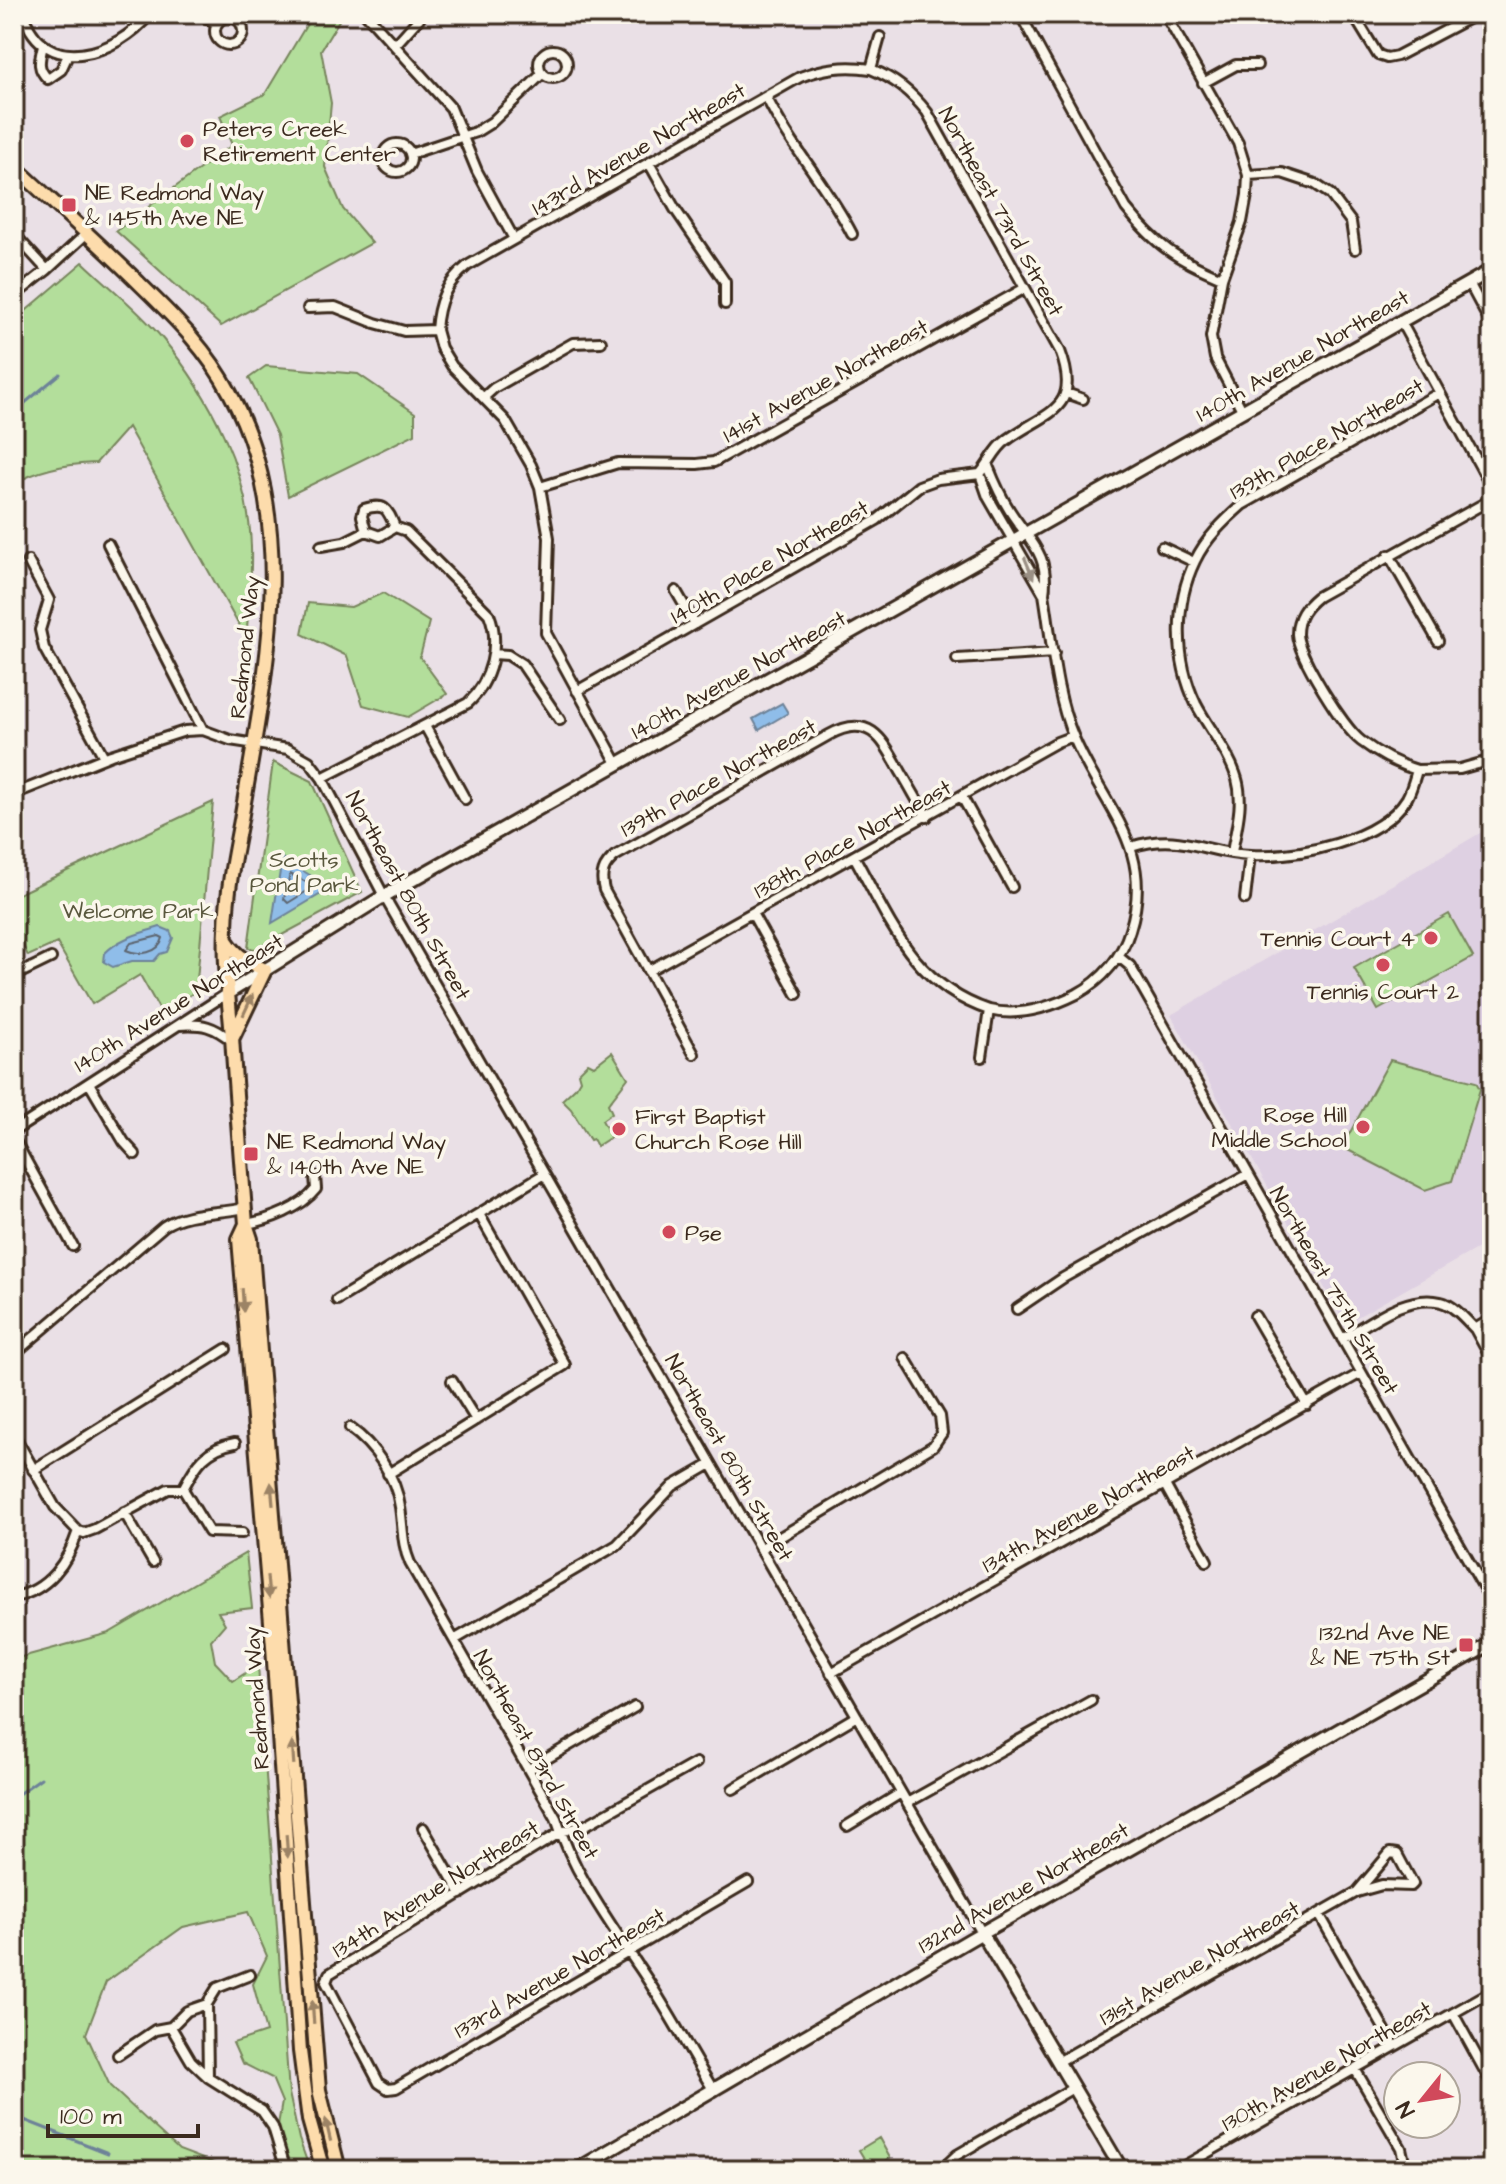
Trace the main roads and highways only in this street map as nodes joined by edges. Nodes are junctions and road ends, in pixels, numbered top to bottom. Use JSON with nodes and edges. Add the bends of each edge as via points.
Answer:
{"nodes":[{"id":1,"x":14,"y":166,"type":"edge"},
{"id":2,"x":1492,"y":270,"type":"edge"},
{"id":3,"x":226,"y":940,"type":"junction"},
{"id":4,"x":265,"y":970,"type":"junction"},
{"id":5,"x":228,"y":993,"type":"junction"},
{"id":6,"x":232,"y":1041,"type":"junction"},
{"id":7,"x":246,"y":1224,"type":"junction"},
{"id":8,"x":1492,"y":1643,"type":"edge"},
{"id":9,"x":982,"y":1933,"type":"junction"},
{"id":10,"x":323,"y":2170,"type":"edge"},
{"id":11,"x":339,"y":2170,"type":"edge"},
{"id":12,"x":576,"y":2170,"type":"edge"},
{"id":13,"x":1122,"y":2170,"type":"edge"}],
"edges":[{"from":1,"to":3,"type":"main road","name":"Redmond Way","via":[[209,357],[231,394],[255,454],[270,519],[270,615],[228,891]]},
{"from":2,"to":4,"type":"main road","name":"140th Avenue Northeast","via":[[384,896]]},
{"from":3,"to":4,"type":"main road","via":[[246,962]]},
{"from":3,"to":5,"type":"main road","name":"Redmond Way"},
{"from":4,"to":5,"type":"main road","name":"140th Avenue Northeast"},
{"from":6,"to":4,"type":"main road","one_way":true},
{"from":5,"to":6,"type":"main road","name":"Redmond Way"},
{"from":6,"to":7,"type":"main road","name":"Redmond Way"},
{"from":7,"to":10,"type":"main road","name":"Redmond Way","one_way":true,"via":[[239,1239],[245,1332],[300,2051],[309,2120]]},
{"from":11,"to":7,"type":"main road","name":"Redmond Way","one_way":true,"via":[[319,2090]]},
{"from":8,"to":9,"type":"main road","name":"132nd Avenue Northeast"},
{"from":9,"to":12,"type":"main road","name":"132nd Avenue Northeast"},
{"from":9,"to":13,"type":"main road","name":"Northeast 80th Street"}]}
